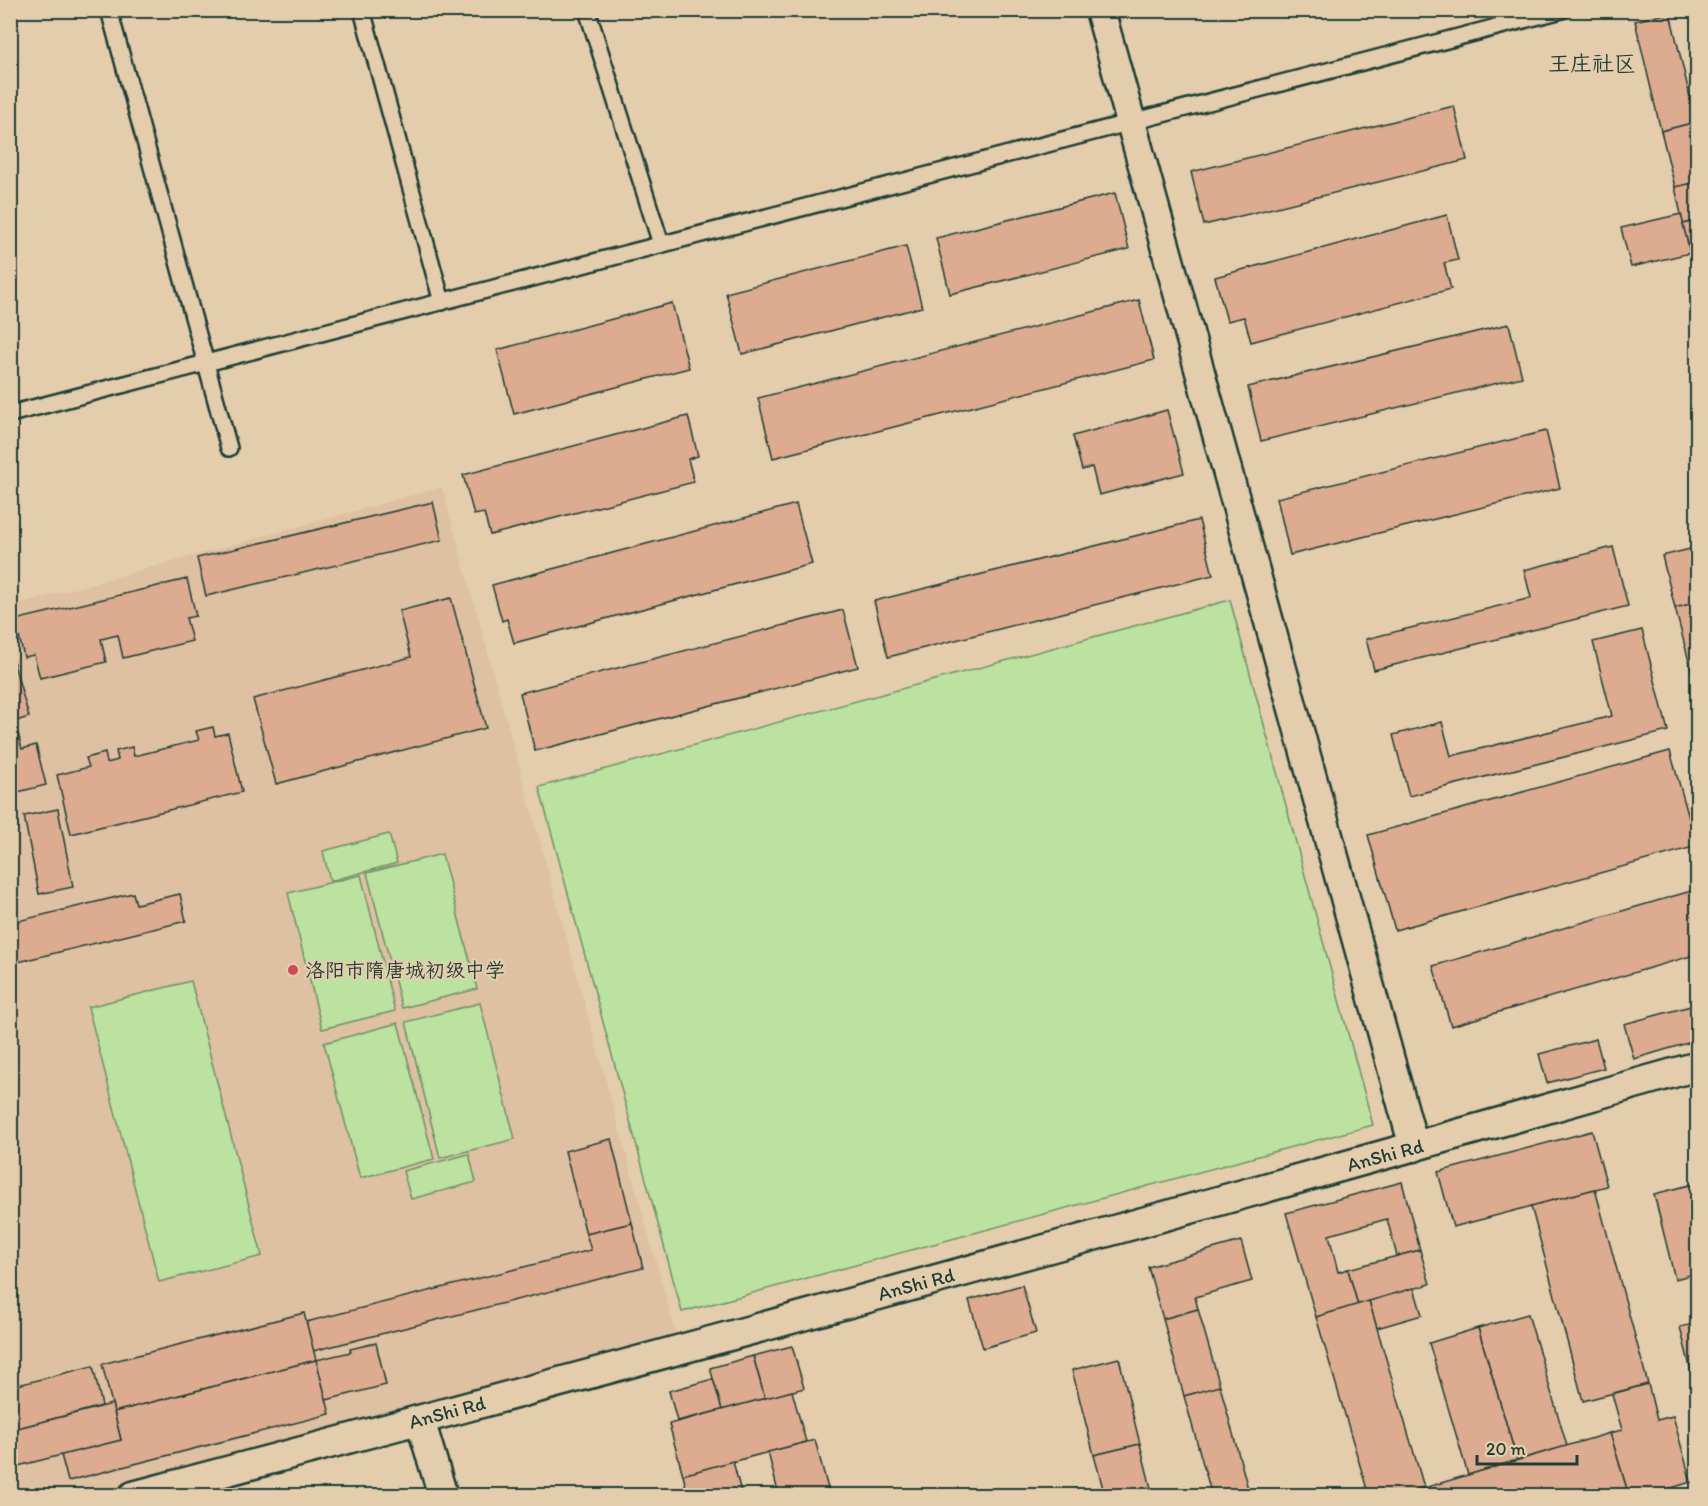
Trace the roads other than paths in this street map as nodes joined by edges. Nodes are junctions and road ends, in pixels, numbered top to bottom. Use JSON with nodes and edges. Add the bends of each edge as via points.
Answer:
{"nodes":[{"id":1,"x":109,"y":10,"type":"edge"},
{"id":2,"x":362,"y":10,"type":"edge"},
{"id":3,"x":587,"y":10,"type":"edge"},
{"id":4,"x":1100,"y":10,"type":"edge"},
{"id":5,"x":1562,"y":10,"type":"edge"},
{"id":6,"x":1131,"y":122,"type":"junction"},
{"id":7,"x":661,"y":244,"type":"junction"},
{"id":8,"x":442,"y":302,"type":"junction"},
{"id":9,"x":206,"y":363,"type":"junction"},
{"id":10,"x":10,"y":414,"type":"edge"},
{"id":11,"x":229,"y":448,"type":"dead end"},
{"id":12,"x":1698,"y":1066,"type":"edge"},
{"id":13,"x":1414,"y":1147,"type":"junction"},
{"id":14,"x":420,"y":1420,"type":"junction"},
{"id":15,"x":133,"y":1496,"type":"edge"},
{"id":16,"x":443,"y":1496,"type":"edge"}],
"edges":[{"from":1,"to":9,"type":"lane"},
{"from":2,"to":8,"type":"lane"},
{"from":3,"to":7,"type":"lane"},
{"from":4,"to":6,"type":"street"},
{"from":5,"to":6,"type":"lane"},
{"from":6,"to":7,"type":"lane"},
{"from":6,"to":13,"type":"street"},
{"from":7,"to":8,"type":"lane"},
{"from":8,"to":9,"type":"lane"},
{"from":9,"to":10,"type":"lane"},
{"from":9,"to":11,"type":"lane"},
{"from":12,"to":13,"type":"street","name":"AnShi Rd"},
{"from":13,"to":14,"type":"street","name":"AnShi Rd"},
{"from":14,"to":15,"type":"street","name":"AnShi Rd"},
{"from":14,"to":16,"type":"street"}]}
